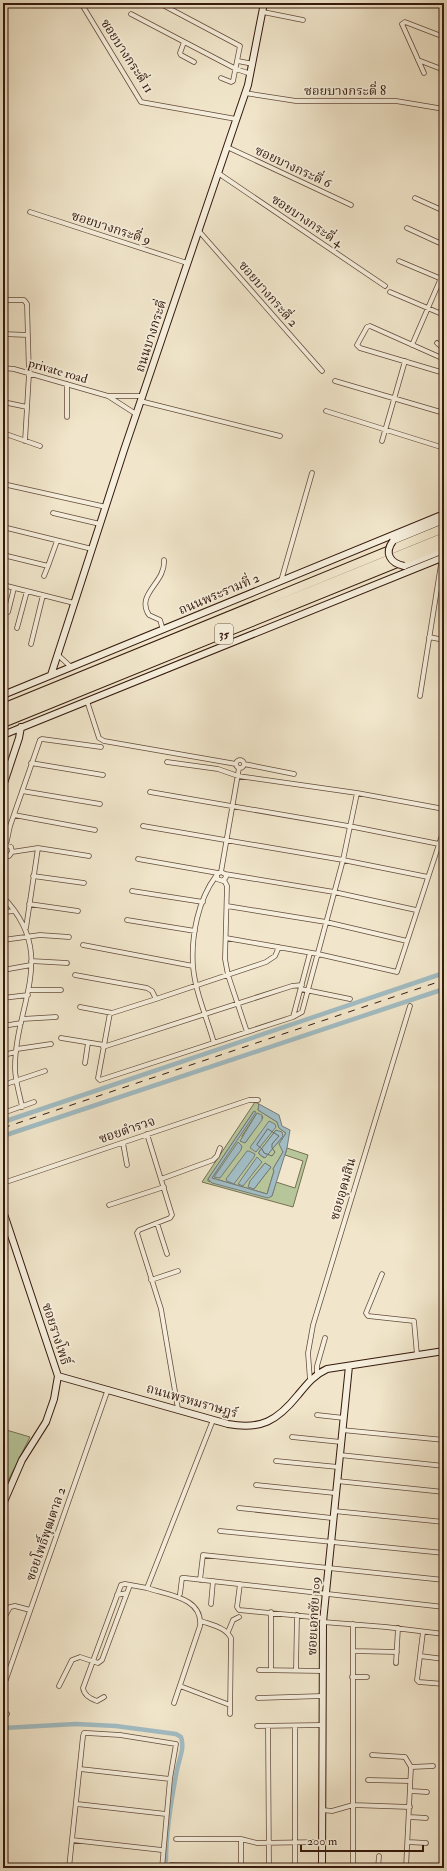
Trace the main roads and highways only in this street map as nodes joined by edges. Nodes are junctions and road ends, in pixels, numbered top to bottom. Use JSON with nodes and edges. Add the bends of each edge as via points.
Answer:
{"nodes":[{"id":1,"x":444,"y":527,"type":"edge"},
{"id":2,"x":444,"y":537,"type":"edge"},
{"id":3,"x":444,"y":544,"type":"edge"},
{"id":4,"x":3,"y":705,"type":"edge"},
{"id":5,"x":3,"y":708,"type":"edge"},
{"id":6,"x":3,"y":716,"type":"edge"},
{"id":7,"x":3,"y":723,"type":"edge"}],
"edges":[{"from":1,"to":4,"type":"highway","name":"ถนนพระรามที่ 2","number":"35"},
{"from":1,"to":5,"type":"highway"},
{"from":2,"to":6,"type":"highway"},
{"from":3,"to":7,"type":"highway","number":"35"}]}
